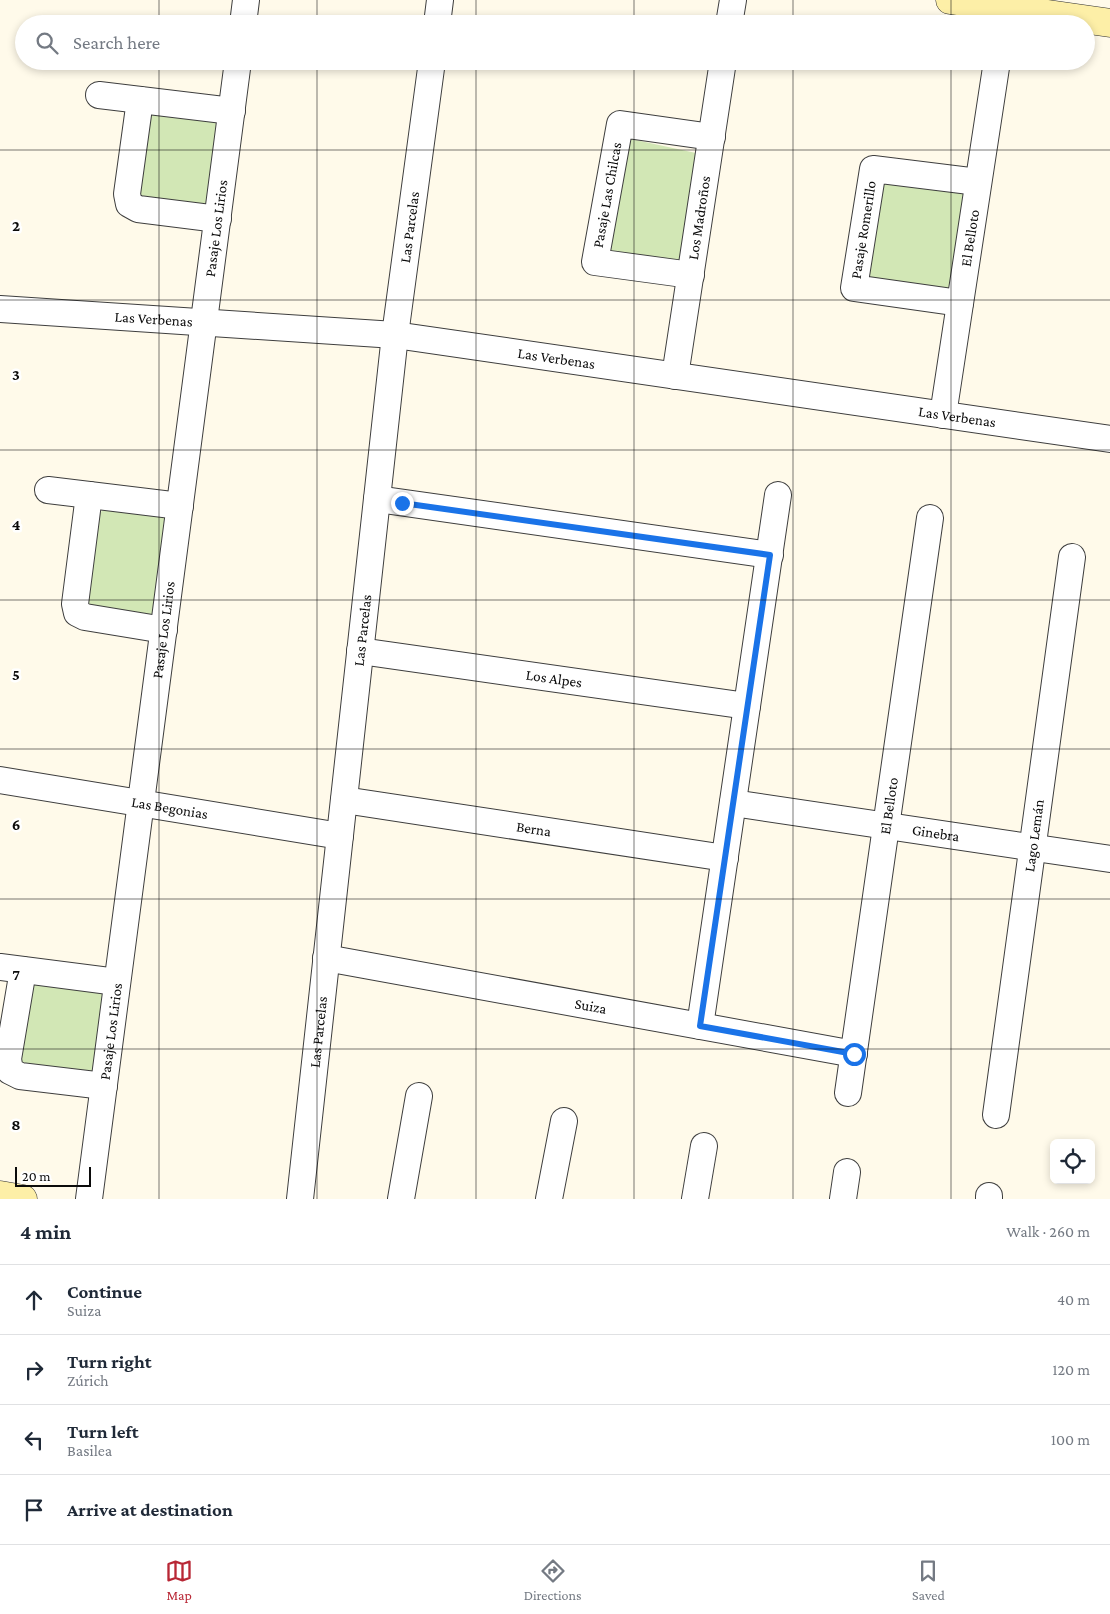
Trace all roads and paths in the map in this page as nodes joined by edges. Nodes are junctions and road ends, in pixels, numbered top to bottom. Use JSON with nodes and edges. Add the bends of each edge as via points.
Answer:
{"nodes":[{"id":1,"x":246,"y":0,"type":"edge"},
{"id":2,"x":440,"y":0,"type":"edge"},
{"id":3,"x":733,"y":0,"type":"edge"},
{"id":4,"x":950,"y":0,"type":"edge"},
{"id":5,"x":244,"y":15,"type":"edge"},
{"id":6,"x":438,"y":15,"type":"edge"},
{"id":7,"x":730,"y":15,"type":"edge"},
{"id":8,"x":1000,"y":15,"type":"edge"},
{"id":9,"x":1095,"y":22,"type":"edge"},
{"id":10,"x":1110,"y":23,"type":"edge"},
{"id":11,"x":237,"y":70,"type":"edge"},
{"id":12,"x":431,"y":70,"type":"edge"},
{"id":13,"x":722,"y":70,"type":"edge"},
{"id":14,"x":995,"y":70,"type":"edge"},
{"id":15,"x":99,"y":95,"type":"dead end"},
{"id":16,"x":140,"y":100,"type":"junction"},
{"id":17,"x":232,"y":111,"type":"junction"},
{"id":18,"x":712,"y":137,"type":"junction"},
{"id":19,"x":978,"y":182,"type":"junction"},
{"id":20,"x":218,"y":219,"type":"junction"},
{"id":21,"x":691,"y":274,"type":"junction"},
{"id":22,"x":960,"y":302,"type":"junction"},
{"id":23,"x":0,"y":309,"type":"edge"},
{"id":24,"x":204,"y":321,"type":"junction"},
{"id":25,"x":395,"y":335,"type":"junction"},
{"id":26,"x":675,"y":376,"type":"junction"},
{"id":27,"x":943,"y":415,"type":"junction"},
{"id":28,"x":1110,"y":439,"type":"edge"},
{"id":29,"x":48,"y":490,"type":"dead end"},
{"id":30,"x":90,"y":495,"type":"junction"},
{"id":31,"x":778,"y":495,"type":"dead end"},
{"id":32,"x":377,"y":499,"type":"junction"},
{"id":33,"x":180,"y":506,"type":"junction"},
{"id":34,"x":930,"y":518,"type":"dead end"},
{"id":35,"x":770,"y":555,"type":"junction"},
{"id":36,"x":1072,"y":556,"type":"dead end"},
{"id":37,"x":164,"y":630,"type":"junction"},
{"id":38,"x":360,"y":651,"type":"junction"},
{"id":39,"x":747,"y":706,"type":"junction"},
{"id":40,"x":0,"y":780,"type":"edge"},
{"id":41,"x":344,"y":800,"type":"junction"},
{"id":42,"x":141,"y":803,"type":"junction"},
{"id":43,"x":733,"y":803,"type":"junction"},
{"id":44,"x":886,"y":826,"type":"junction"},
{"id":45,"x":340,"y":836,"type":"junction"},
{"id":46,"x":1032,"y":847,"type":"junction"},
{"id":47,"x":724,"y":858,"type":"junction"},
{"id":48,"x":1110,"y":859,"type":"edge"},
{"id":49,"x":326,"y":958,"type":"junction"},
{"id":50,"x":12,"y":968,"type":"edge"},
{"id":51,"x":117,"y":982,"type":"junction"},
{"id":52,"x":700,"y":1026,"type":"junction"},
{"id":53,"x":854,"y":1054,"type":"junction"},
{"id":54,"x":104,"y":1086,"type":"junction"},
{"id":55,"x":848,"y":1093,"type":"dead end"},
{"id":56,"x":419,"y":1096,"type":"dead end"},
{"id":57,"x":996,"y":1115,"type":"dead end"},
{"id":58,"x":564,"y":1121,"type":"dead end"},
{"id":59,"x":704,"y":1146,"type":"dead end"},
{"id":60,"x":847,"y":1172,"type":"dead end"},
{"id":61,"x":0,"y":1195,"type":"edge"},
{"id":62,"x":23,"y":1199,"type":"edge"},
{"id":63,"x":89,"y":1199,"type":"edge"},
{"id":64,"x":300,"y":1199,"type":"edge"},
{"id":65,"x":401,"y":1199,"type":"edge"},
{"id":66,"x":549,"y":1199,"type":"edge"},
{"id":67,"x":695,"y":1199,"type":"edge"},
{"id":68,"x":843,"y":1199,"type":"edge"}],
"edges":[{"from":1,"to":5,"type":"street"},
{"from":2,"to":6,"type":"street"},
{"from":3,"to":7,"type":"street"},
{"from":4,"to":8,"type":"street"},
{"from":9,"to":10,"type":"street"},
{"from":11,"to":17,"type":"street","name":"Pasaje Los Lirios"},
{"from":12,"to":25,"type":"street","name":"Las Parcelas"},
{"from":13,"to":18,"type":"street","name":"Los Madroños"},
{"from":14,"to":19,"type":"street","name":"El Belloto"},
{"from":15,"to":16,"type":"street"},
{"from":16,"to":17,"type":"street"},
{"from":16,"to":20,"type":"street","via":[[127,194],[129,204],[138,209]]},
{"from":17,"to":20,"type":"street","name":"Pasaje Los Lirios"},
{"from":18,"to":21,"type":"street","name":"Los Madroños"},
{"from":18,"to":21,"type":"street","name":"Pasaje Las Chilcas","via":[[620,124],[595,262]]},
{"from":19,"to":22,"type":"street","name":"El Belloto"},
{"from":19,"to":22,"type":"street","name":"Pasaje Romerillo","via":[[873,170],[854,288]]},
{"from":20,"to":24,"type":"street","name":"Pasaje Los Lirios"},
{"from":21,"to":26,"type":"street","name":"Los Madroños"},
{"from":22,"to":27,"type":"street","name":"El Belloto"},
{"from":23,"to":24,"type":"street","name":"Las Verbenas"},
{"from":24,"to":25,"type":"street","name":"Las Verbenas"},
{"from":24,"to":33,"type":"street","name":"Pasaje Los Lirios"},
{"from":25,"to":26,"type":"street","name":"Las Verbenas"},
{"from":25,"to":32,"type":"street","name":"Las Parcelas"},
{"from":26,"to":27,"type":"street","name":"Las Verbenas"},
{"from":27,"to":28,"type":"street","name":"Las Verbenas"},
{"from":29,"to":30,"type":"street"},
{"from":30,"to":33,"type":"street"},
{"from":30,"to":37,"type":"street","via":[[75,604],[77,613],[85,618]]},
{"from":31,"to":35,"type":"street"},
{"from":32,"to":35,"type":"street"},
{"from":32,"to":38,"type":"street","name":"Las Parcelas"},
{"from":33,"to":37,"type":"street","name":"Pasaje Los Lirios"},
{"from":34,"to":44,"type":"street","name":"El Belloto"},
{"from":35,"to":39,"type":"street"},
{"from":36,"to":46,"type":"street","name":"Lago Lemán"},
{"from":37,"to":42,"type":"street","name":"Pasaje Los Lirios"},
{"from":38,"to":39,"type":"street","name":"Los Alpes"},
{"from":38,"to":41,"type":"street","name":"Las Parcelas"},
{"from":39,"to":43,"type":"street"},
{"from":40,"to":42,"type":"street","name":"Las Begonias"},
{"from":41,"to":45,"type":"street","name":"Las Parcelas"},
{"from":41,"to":47,"type":"street","name":"Berna"},
{"from":42,"to":45,"type":"street","name":"Las Begonias"},
{"from":42,"to":51,"type":"street","name":"Pasaje Los Lirios"},
{"from":43,"to":44,"type":"street","name":"Ginebra"},
{"from":43,"to":47,"type":"street"},
{"from":44,"to":46,"type":"street","name":"Ginebra"},
{"from":44,"to":53,"type":"street","name":"El Belloto"},
{"from":45,"to":49,"type":"street","name":"Las Parcelas"},
{"from":46,"to":48,"type":"street","name":"Ginebra"},
{"from":46,"to":57,"type":"street","name":"Lago Lemán"},
{"from":47,"to":52,"type":"street"},
{"from":49,"to":52,"type":"street","name":"Suiza"},
{"from":49,"to":64,"type":"street","name":"Las Parcelas"},
{"from":50,"to":51,"type":"street"},
{"from":50,"to":54,"type":"street","via":[[10,1071],[20,1076]]},
{"from":51,"to":54,"type":"street","name":"Pasaje Los Lirios"},
{"from":52,"to":53,"type":"street","name":"Suiza"},
{"from":53,"to":55,"type":"street","name":"El Belloto"},
{"from":54,"to":63,"type":"street","name":"Pasaje Los Lirios"},
{"from":56,"to":65,"type":"street"},
{"from":58,"to":66,"type":"street"},
{"from":59,"to":67,"type":"street"},
{"from":60,"to":68,"type":"street"},
{"from":61,"to":62,"type":"street"}]}
